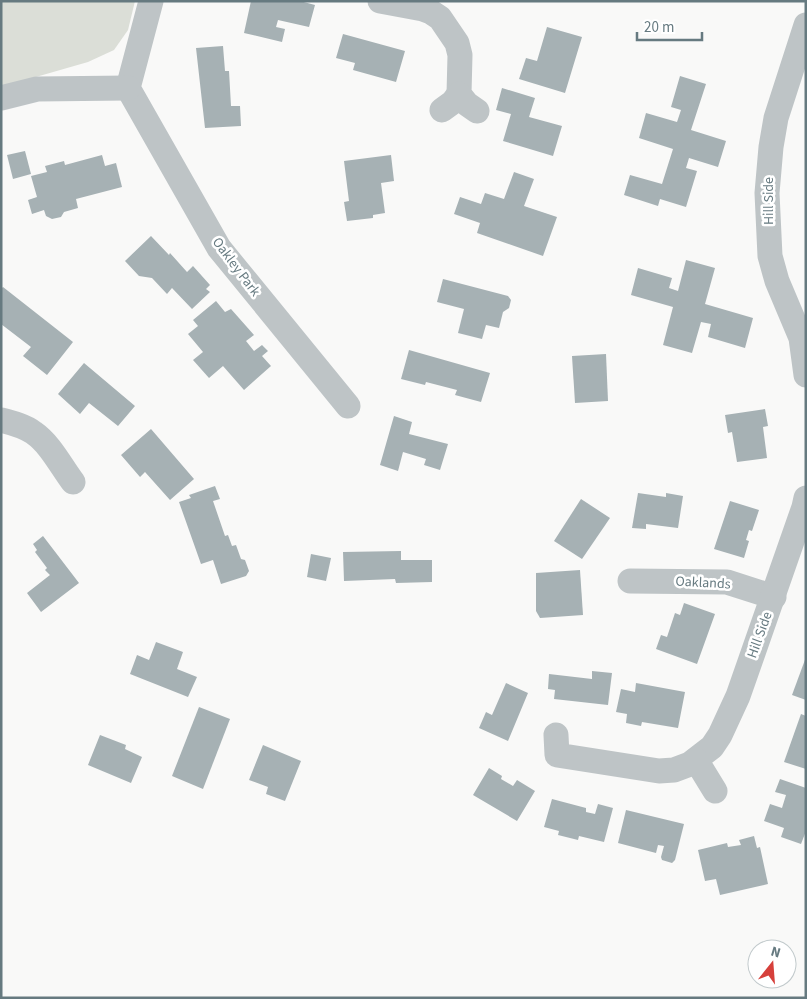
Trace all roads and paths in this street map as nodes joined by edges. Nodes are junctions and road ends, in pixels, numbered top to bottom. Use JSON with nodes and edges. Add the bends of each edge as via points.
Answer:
{"nodes":[{"id":1,"x":151,"y":1,"type":"edge"},
{"id":2,"x":380,"y":1,"type":"edge"},
{"id":3,"x":806,"y":25,"type":"edge"},
{"id":4,"x":800,"y":63,"type":"edge"},
{"id":5,"x":128,"y":88,"type":"junction"},
{"id":6,"x":1,"y":98,"type":"edge"},
{"id":7,"x":477,"y":112,"type":"dead end"},
{"id":8,"x":803,"y":339,"type":"edge"},
{"id":9,"x":806,"y":375,"type":"edge"},
{"id":10,"x":348,"y":406,"type":"dead end"},
{"id":11,"x":1,"y":420,"type":"edge"},
{"id":12,"x":76,"y":480,"type":"dead end"},
{"id":13,"x":806,"y":498,"type":"edge"},
{"id":14,"x":630,"y":582,"type":"dead end"},
{"id":15,"x":774,"y":597,"type":"junction"},
{"id":16,"x":556,"y":735,"type":"dead end"},
{"id":17,"x":696,"y":760,"type":"junction"},
{"id":18,"x":715,"y":792,"type":"dead end"}],
"edges":[{"from":1,"to":5,"type":"street"},
{"from":2,"to":7,"type":"street","via":[[422,9],[440,18],[457,43],[460,55],[450,102]]},
{"from":3,"to":4,"type":"street","name":"Hill Side"},
{"from":4,"to":8,"type":"street","name":"Hill Side","via":[[776,118],[766,193],[770,256],[777,281]]},
{"from":5,"to":6,"type":"street","via":[[37,89]]},
{"from":5,"to":10,"type":"street","name":"Oakley Park","via":[[219,248]]},
{"from":8,"to":9,"type":"street","name":"Hill Side"},
{"from":11,"to":12,"type":"street","via":[[21,425],[34,433]]},
{"from":13,"to":15,"type":"street","name":"Hill Side"},
{"from":14,"to":15,"type":"street","name":"Oaklands","via":[[727,582]]},
{"from":15,"to":17,"type":"street","name":"Hill Side","via":[[738,696],[720,735],[712,747]]},
{"from":16,"to":17,"type":"street","name":"Hill Side","via":[[557,755],[659,771],[674,770]]},
{"from":17,"to":18,"type":"street"}]}
